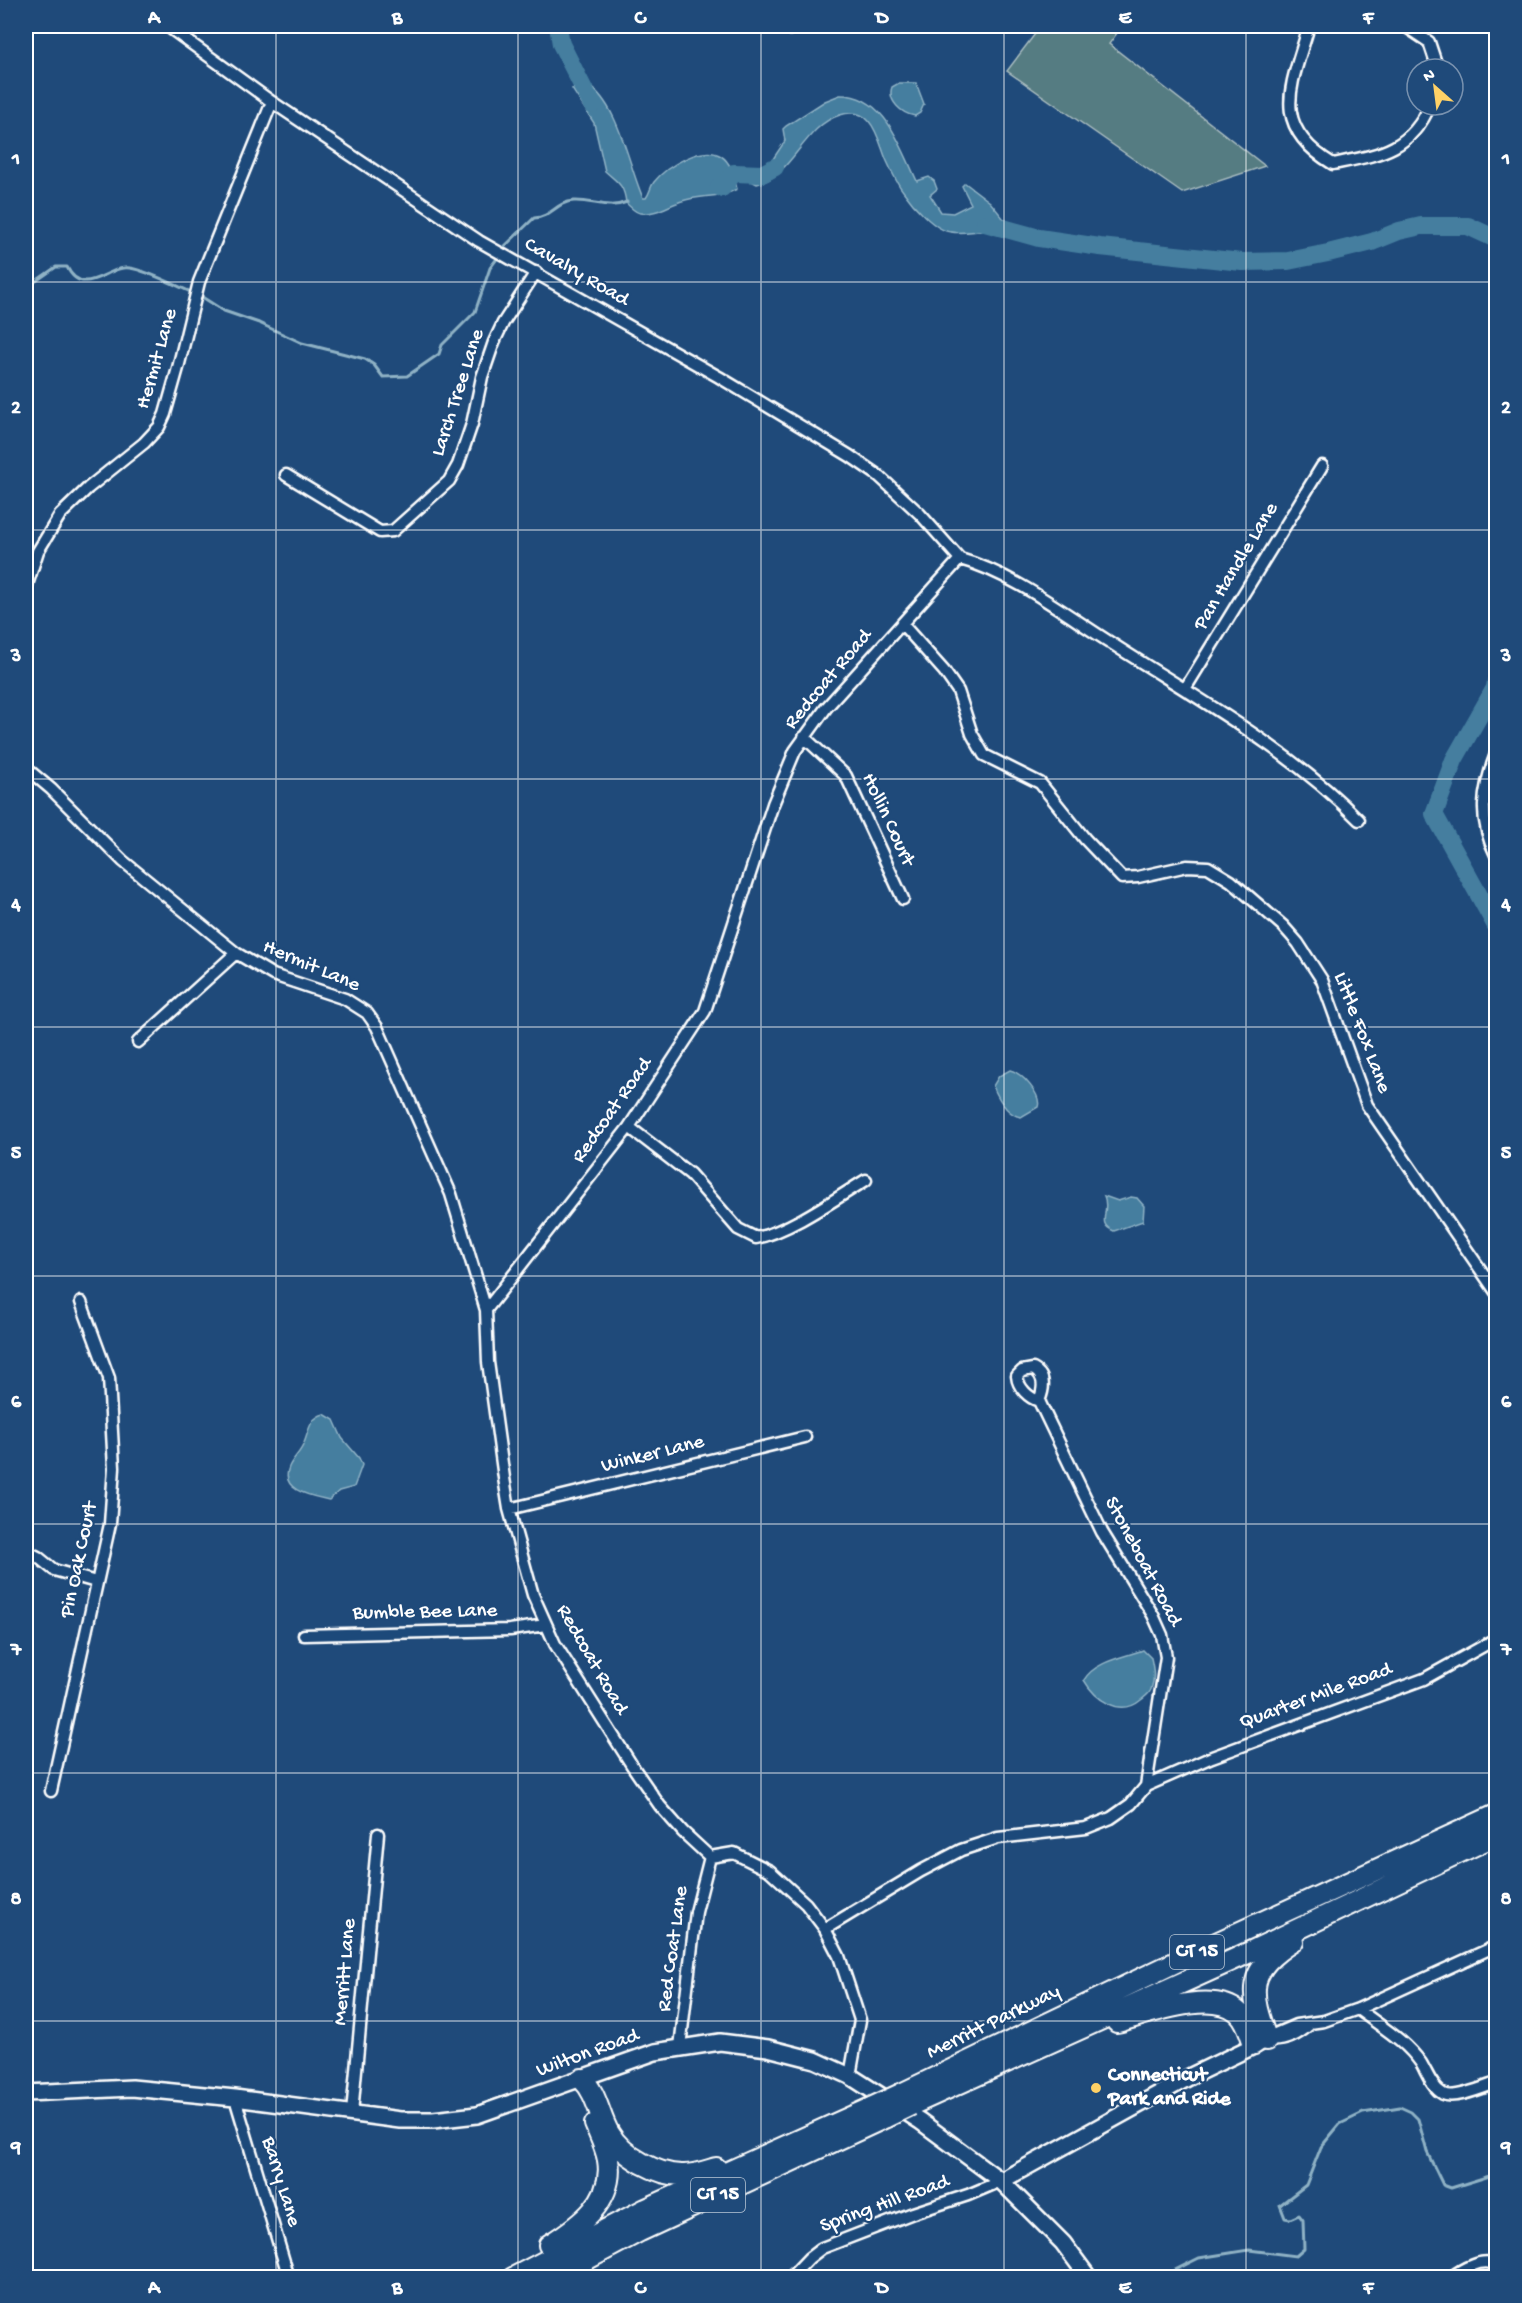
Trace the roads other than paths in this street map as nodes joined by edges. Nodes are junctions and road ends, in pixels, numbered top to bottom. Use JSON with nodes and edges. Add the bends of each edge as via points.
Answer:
{"nodes":[{"id":1,"x":167,"y":26,"type":"edge"},
{"id":2,"x":1309,"y":26,"type":"edge"},
{"id":3,"x":1405,"y":26,"type":"edge"},
{"id":4,"x":1434,"y":57,"type":"edge"},
{"id":5,"x":272,"y":102,"type":"junction"},
{"id":6,"x":1424,"y":117,"type":"edge"},
{"id":7,"x":536,"y":272,"type":"junction"},
{"id":8,"x":1322,"y":466,"type":"dead end"},
{"id":9,"x":286,"y":475,"type":"dead end"},
{"id":10,"x":960,"y":559,"type":"junction"},
{"id":11,"x":27,"y":573,"type":"edge"},
{"id":12,"x":26,"y":588,"type":"edge"},
{"id":13,"x":903,"y":625,"type":"junction"},
{"id":14,"x":1185,"y":689,"type":"junction"},
{"id":15,"x":804,"y":737,"type":"junction"},
{"id":16,"x":1497,"y":754,"type":"edge"},
{"id":17,"x":26,"y":768,"type":"edge"},
{"id":18,"x":1359,"y":820,"type":"dead end"},
{"id":19,"x":1497,"y":855,"type":"edge"},
{"id":20,"x":903,"y":899,"type":"dead end"},
{"id":21,"x":236,"y":953,"type":"junction"},
{"id":22,"x":138,"y":1042,"type":"dead end"},
{"id":23,"x":629,"y":1127,"type":"junction"},
{"id":24,"x":866,"y":1180,"type":"dead end"},
{"id":25,"x":1497,"y":1292,"type":"edge"},
{"id":26,"x":81,"y":1302,"type":"dead end"},
{"id":27,"x":486,"y":1310,"type":"junction"},
{"id":28,"x":1039,"y":1401,"type":"dead end"},
{"id":29,"x":805,"y":1437,"type":"dead end"},
{"id":30,"x":509,"y":1509,"type":"junction"},
{"id":31,"x":26,"y":1551,"type":"edge"},
{"id":32,"x":96,"y":1582,"type":"junction"},
{"id":33,"x":546,"y":1625,"type":"junction"},
{"id":34,"x":304,"y":1635,"type":"dead end"},
{"id":35,"x":1497,"y":1639,"type":"edge"},
{"id":36,"x":1146,"y":1786,"type":"junction"},
{"id":37,"x":51,"y":1791,"type":"dead end"},
{"id":38,"x":1497,"y":1815,"type":"edge"},
{"id":39,"x":378,"y":1834,"type":"dead end"},
{"id":40,"x":1497,"y":1835,"type":"edge"},
{"id":41,"x":1465,"y":1850,"type":"junction"},
{"id":42,"x":710,"y":1857,"type":"junction"},
{"id":43,"x":825,"y":1929,"type":"junction"},
{"id":44,"x":1497,"y":1946,"type":"edge"},
{"id":45,"x":1358,"y":2009,"type":"junction"},
{"id":46,"x":1261,"y":2042,"type":"junction"},
{"id":47,"x":680,"y":2047,"type":"junction"},
{"id":48,"x":1024,"y":2054,"type":"junction"},
{"id":49,"x":850,"y":2076,"type":"junction"},
{"id":50,"x":582,"y":2079,"type":"junction"},
{"id":51,"x":1497,"y":2083,"type":"edge"},
{"id":52,"x":26,"y":2093,"type":"edge"},
{"id":53,"x":235,"y":2098,"type":"junction"},
{"id":54,"x":906,"y":2100,"type":"junction"},
{"id":55,"x":880,"y":2112,"type":"junction"},
{"id":56,"x":352,"y":2113,"type":"junction"},
{"id":57,"x":811,"y":2135,"type":"junction"},
{"id":58,"x":1001,"y":2181,"type":"junction"},
{"id":59,"x":1497,"y":2265,"type":"edge"},
{"id":60,"x":289,"y":2277,"type":"edge"},
{"id":61,"x":497,"y":2277,"type":"edge"},
{"id":62,"x":513,"y":2277,"type":"edge"},
{"id":63,"x":552,"y":2277,"type":"edge"},
{"id":64,"x":790,"y":2277,"type":"edge"},
{"id":65,"x":1089,"y":2277,"type":"edge"},
{"id":66,"x":1450,"y":2277,"type":"edge"}],
"edges":[{"from":1,"to":5,"type":"street","name":"Cavalry Road"},
{"from":2,"to":6,"type":"street","via":[[1290,94],[1290,114],[1301,137],[1315,153],[1333,164],[1382,153],[1402,143],[1419,128]]},
{"from":3,"to":4,"type":"street","via":[[1429,42]]},
{"from":5,"to":7,"type":"street","name":"Cavalry Road","via":[[479,241]]},
{"from":5,"to":11,"type":"street","name":"Hermit Lane","via":[[200,282],[159,427],[60,515]]},
{"from":7,"to":9,"type":"street","name":"Larch Tree Lane","via":[[494,342],[458,465],[448,481],[393,531],[380,532]]},
{"from":7,"to":10,"type":"street","name":"Cavalry Road","via":[[850,456],[879,476],[920,514]]},
{"from":8,"to":14,"type":"street","name":"Pan Handle Lane"},
{"from":10,"to":13,"type":"street","name":"Redcoat Road"},
{"from":10,"to":14,"type":"street","via":[[982,565],[1053,606]]},
{"from":11,"to":12,"type":"street","name":"Hermit Lane"},
{"from":13,"to":15,"type":"street","name":"Redcoat Road"},
{"from":13,"to":25,"type":"street","name":"Little Fox Lane","via":[[957,691],[984,755],[1040,783],[1122,878],[1187,866],[1208,867],[1231,881],[1283,926],[1322,980],[1367,1105]]},
{"from":14,"to":18,"type":"street","via":[[1309,774]]},
{"from":15,"to":20,"type":"street","name":"Hollin Court","via":[[846,776]]},
{"from":15,"to":23,"type":"street","name":"Redcoat Road","via":[[773,804],[705,1011]]},
{"from":16,"to":19,"type":"street","via":[[1486,785],[1483,813],[1486,832]]},
{"from":17,"to":21,"type":"street","name":"Hermit Lane","via":[[123,861]]},
{"from":21,"to":22,"type":"street"},
{"from":21,"to":27,"type":"street","name":"Hermit Lane","via":[[273,975],[345,999],[367,1013],[377,1027],[451,1194]]},
{"from":23,"to":24,"type":"street","via":[[690,1174],[738,1229],[756,1238],[775,1232]]},
{"from":23,"to":27,"type":"street","name":"Redcoat Road"},
{"from":26,"to":32,"type":"street","name":"Pin Oak Court","via":[[109,1378],[114,1432],[110,1524]]},
{"from":27,"to":30,"type":"street","name":"Redcoat Road","via":[[488,1362]]},
{"from":28,"to":36,"type":"street","name":"Stoneboat Road","via":[[1102,1532],[1162,1635],[1166,1657]]},
{"from":29,"to":30,"type":"street","name":"Winker Lane"},
{"from":30,"to":33,"type":"street","name":"Redcoat Road","via":[[523,1567]]},
{"from":31,"to":32,"type":"street","via":[[54,1570]]},
{"from":32,"to":37,"type":"street","name":"Pin Oak Court"},
{"from":33,"to":34,"type":"street","name":"Bumble Bee Lane","via":[[510,1630]]},
{"from":33,"to":42,"type":"street","name":"Redcoat Road","via":[[653,1796]]},
{"from":35,"to":36,"type":"street","name":"Quarter Mile Road","via":[[1424,1679],[1212,1756]]},
{"from":36,"to":43,"type":"street","via":[[1131,1804],[1111,1818],[1086,1828],[998,1838],[961,1850]]},
{"from":38,"to":54,"type":"highway","name":"Merritt Parkway","number":"CT 15","via":[[1201,1950]]},
{"from":39,"to":56,"type":"street","name":"Merritt Lane"},
{"from":40,"to":41,"type":"highway","name":"Merritt Parkway","number":"CT 15"},
{"from":41,"to":46,"type":"highway","via":[[1316,1928],[1263,1965],[1255,1982],[1254,1999]]},
{"from":41,"to":48,"type":"highway","name":"Merritt Parkway","number":"CT 15"},
{"from":42,"to":43,"type":"street","via":[[734,1853],[770,1871],[806,1904]]},
{"from":42,"to":47,"type":"street","name":"Red Coat Lane","via":[[696,1912]]},
{"from":43,"to":49,"type":"street","via":[[839,1956],[860,2020]]},
{"from":44,"to":45,"type":"street"},
{"from":45,"to":46,"type":"street","via":[[1309,2025],[1296,2025]]},
{"from":45,"to":51,"type":"street","via":[[1414,2053],[1442,2094],[1451,2096]]},
{"from":46,"to":48,"type":"highway","via":[[1237,2011],[1221,2003],[1200,2002],[1104,2026]]},
{"from":46,"to":58,"type":"main road","via":[[1172,2086]]},
{"from":47,"to":49,"type":"main road","name":"Wilton Road","via":[[720,2042],[768,2048],[815,2060]]},
{"from":47,"to":50,"type":"main road","name":"Wilton Road","via":[[655,2052]]},
{"from":48,"to":54,"type":"highway","name":"Merritt Parkway","number":"CT 15"},
{"from":49,"to":58,"type":"main road","name":"Wilton Road","via":[[920,2121]]},
{"from":50,"to":56,"type":"main road","name":"Wilton Road","via":[[477,2115],[400,2120]]},
{"from":50,"to":57,"type":"highway","via":[[609,2134],[621,2149],[660,2171],[684,2175],[706,2171]]},
{"from":50,"to":61,"type":"highway","via":[[584,2096],[608,2160],[601,2199],[593,2212],[569,2232]]},
{"from":52,"to":53,"type":"main road","name":"Wilton Road","via":[[132,2088]]},
{"from":53,"to":56,"type":"main road","name":"Wilton Road"},
{"from":53,"to":60,"type":"street","name":"Barry Lane"},
{"from":54,"to":55,"type":"highway","name":"Merritt Parkway","number":"CT 15","bridge":true},
{"from":55,"to":57,"type":"highway","name":"Merritt Parkway","number":"CT 15"},
{"from":55,"to":63,"type":"highway","name":"Merritt Parkway","number":"CT 15"},
{"from":57,"to":62,"type":"highway","name":"Merritt Parkway","number":"CT 15","via":[[646,2209]]},
{"from":58,"to":64,"type":"street","name":"Spring Hill Road","via":[[822,2248]]},
{"from":58,"to":65,"type":"main road","name":"Wilton Road","via":[[1063,2243]]},
{"from":59,"to":66,"type":"street","via":[[1474,2265]]}]}
